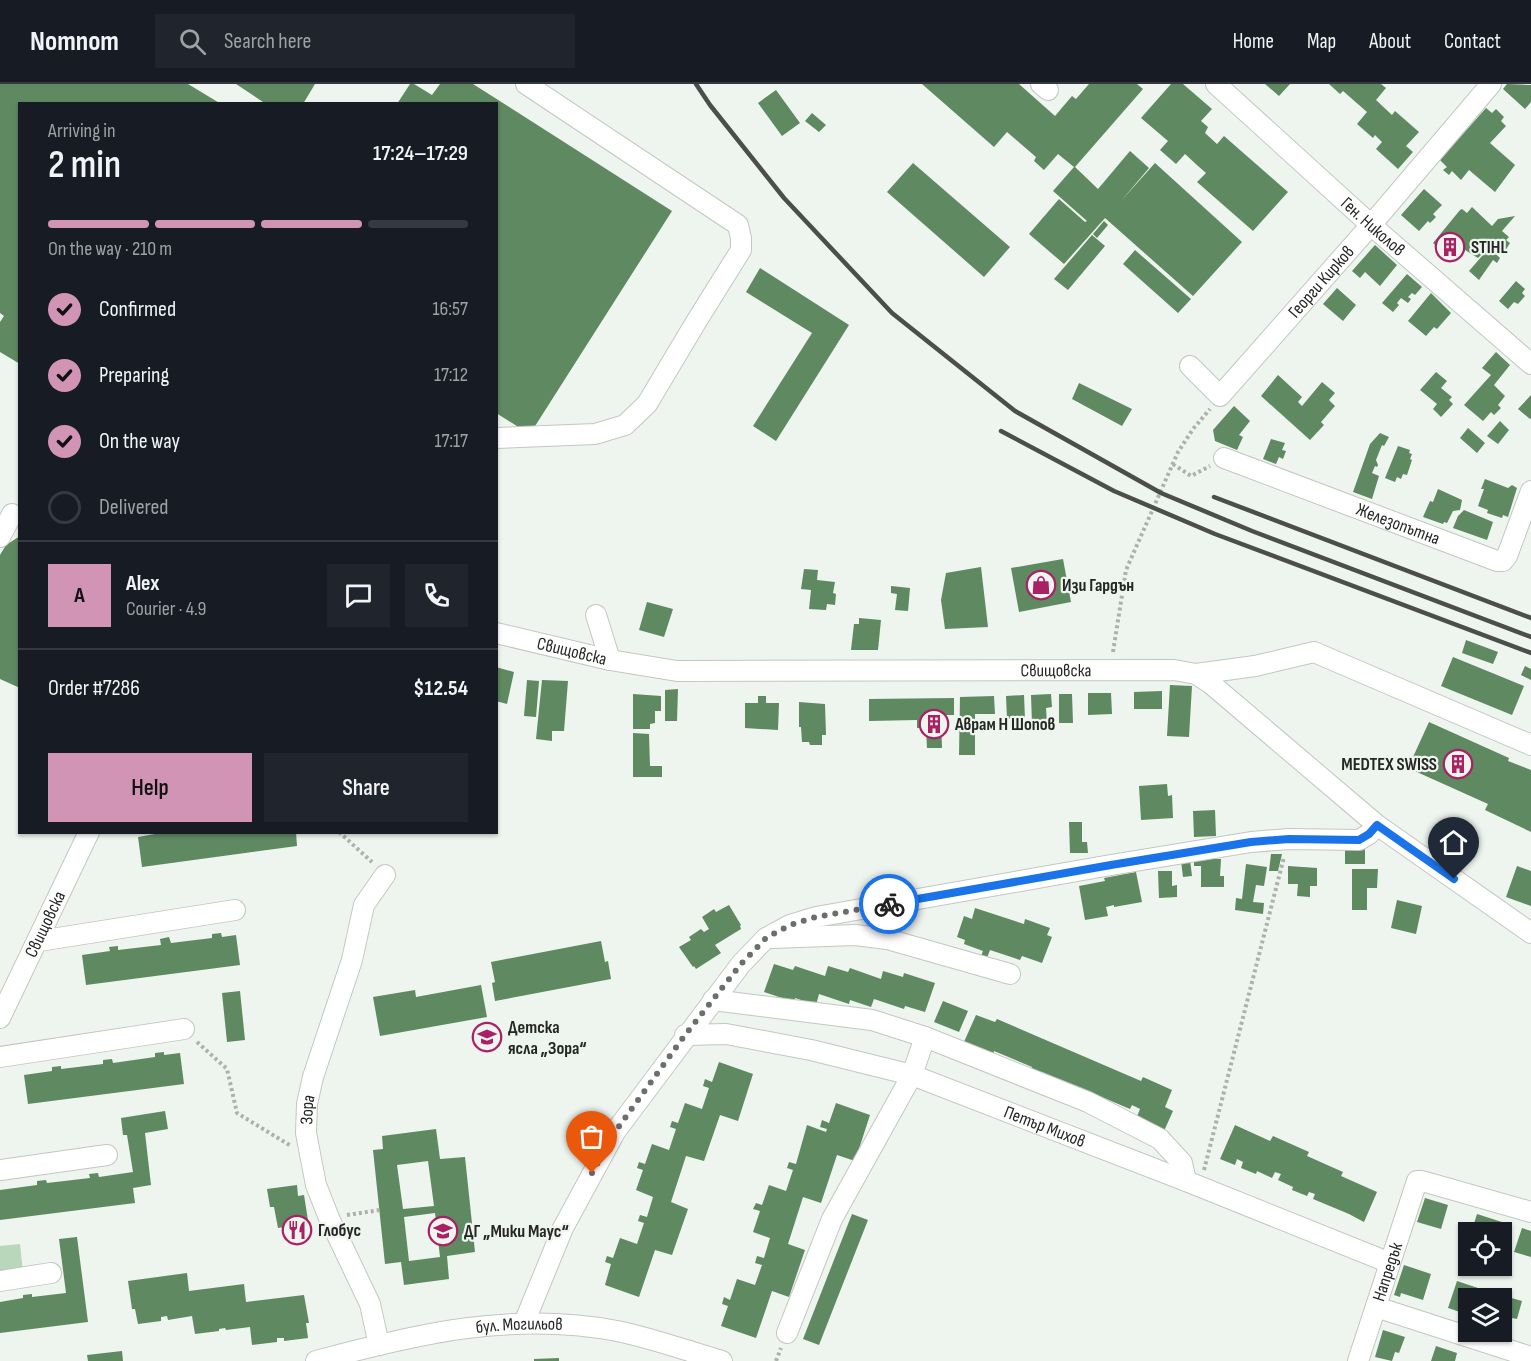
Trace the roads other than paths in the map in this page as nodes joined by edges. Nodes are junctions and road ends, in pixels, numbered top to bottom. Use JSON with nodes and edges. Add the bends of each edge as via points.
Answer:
{"nodes":[{"id":1,"x":526,"y":84,"type":"edge"},
{"id":2,"x":1216,"y":84,"type":"edge"},
{"id":3,"x":1491,"y":84,"type":"edge"},
{"id":4,"x":1371,"y":225,"type":"junction"},
{"id":5,"x":1531,"y":364,"type":"edge"},
{"id":6,"x":1190,"y":366,"type":"dead end"},
{"id":7,"x":498,"y":438,"type":"edge"},
{"id":8,"x":1224,"y":458,"type":"road end"},
{"id":9,"x":1531,"y":491,"type":"edge"},
{"id":10,"x":10,"y":514,"type":"edge"},
{"id":11,"x":0,"y":537,"type":"edge"},
{"id":12,"x":596,"y":615,"type":"dead end"},
{"id":13,"x":498,"y":633,"type":"edge"},
{"id":14,"x":609,"y":660,"type":"junction"},
{"id":15,"x":1196,"y":674,"type":"junction"},
{"id":16,"x":1531,"y":745,"type":"edge"},
{"id":17,"x":1377,"y":825,"type":"junction"},
{"id":18,"x":88,"y":834,"type":"edge"},
{"id":19,"x":385,"y":874,"type":"road end"},
{"id":20,"x":235,"y":910,"type":"dead end"},
{"id":21,"x":1531,"y":933,"type":"edge"},
{"id":22,"x":766,"y":938,"type":"junction"},
{"id":23,"x":39,"y":941,"type":"junction"},
{"id":24,"x":1010,"y":974,"type":"dead end"},
{"id":25,"x":713,"y":1000,"type":"junction"},
{"id":26,"x":0,"y":1018,"type":"edge"},
{"id":27,"x":184,"y":1029,"type":"road end"},
{"id":28,"x":685,"y":1035,"type":"junction"},
{"id":29,"x":925,"y":1037,"type":"junction"},
{"id":30,"x":0,"y":1057,"type":"edge"},
{"id":31,"x":912,"y":1075,"type":"junction"},
{"id":32,"x":107,"y":1155,"type":"dead end"},
{"id":33,"x":0,"y":1170,"type":"edge"},
{"id":34,"x":1193,"y":1184,"type":"junction"},
{"id":35,"x":1531,"y":1212,"type":"edge"},
{"id":36,"x":1390,"y":1263,"type":"junction"},
{"id":37,"x":51,"y":1273,"type":"dead end"},
{"id":38,"x":0,"y":1281,"type":"edge"},
{"id":39,"x":1376,"y":1307,"type":"junction"},
{"id":40,"x":524,"y":1323,"type":"junction"},
{"id":41,"x":787,"y":1333,"type":"dead end"},
{"id":42,"x":379,"y":1345,"type":"junction"},
{"id":43,"x":1531,"y":1357,"type":"edge"},
{"id":44,"x":315,"y":1361,"type":"edge"},
{"id":45,"x":722,"y":1361,"type":"edge"},
{"id":46,"x":1358,"y":1361,"type":"edge"}],
"edges":[{"from":1,"to":7,"type":"street","via":[[738,225],[741,250],[647,404],[625,425],[595,434]]},
{"from":2,"to":4,"type":"street","name":"Ген. Николов"},
{"from":3,"to":4,"type":"street","name":"Георги Кирков"},
{"from":4,"to":5,"type":"street","name":"Ген. Николов"},
{"from":4,"to":6,"type":"street","name":"Георги Кирков","via":[[1220,396]]},
{"from":8,"to":9,"type":"street","name":"Железопътна","via":[[1497,561],[1507,556]]},
{"from":10,"to":11,"type":"street"},
{"from":12,"to":14,"type":"street"},
{"from":13,"to":14,"type":"street","name":"Свищовска"},
{"from":14,"to":15,"type":"street","name":"Свищовска","via":[[677,671],[1174,670]]},
{"from":15,"to":16,"type":"street","via":[[1314,652]]},
{"from":15,"to":17,"type":"street","name":"Свищовска"},
{"from":17,"to":21,"type":"street","name":"Свищовска"},
{"from":17,"to":22,"type":"street","via":[[1359,840],[1251,842],[816,917]]},
{"from":18,"to":23,"type":"street","name":"Свищовска"},
{"from":19,"to":42,"type":"street","name":"Зора","via":[[364,905],[352,960],[313,1077],[306,1133],[316,1185],[370,1304]]},
{"from":20,"to":23,"type":"street"},
{"from":22,"to":24,"type":"street","via":[[855,935],[887,939]]},
{"from":22,"to":25,"type":"street"},
{"from":23,"to":26,"type":"street","name":"Свищовска"},
{"from":25,"to":28,"type":"street"},
{"from":25,"to":29,"type":"street","via":[[872,1020]]},
{"from":27,"to":30,"type":"street"},
{"from":28,"to":31,"type":"street","name":"Петър Михов","via":[[726,1034]]},
{"from":28,"to":40,"type":"street","via":[[615,1132],[563,1228]]},
{"from":29,"to":31,"type":"street"},
{"from":29,"to":34,"type":"street","via":[[1088,1102],[1160,1140],[1182,1163]]},
{"from":31,"to":34,"type":"street","name":"Петър Михов"},
{"from":31,"to":41,"type":"street","via":[[832,1219]]},
{"from":32,"to":33,"type":"street"},
{"from":34,"to":36,"type":"street","name":"Петър Михов"},
{"from":35,"to":36,"type":"street","name":"Напредък","via":[[1417,1181]]},
{"from":36,"to":39,"type":"street","name":"Напредък"},
{"from":37,"to":38,"type":"street"},
{"from":39,"to":43,"type":"street"},
{"from":39,"to":46,"type":"street","name":"Напредък"},
{"from":40,"to":42,"type":"street","name":"бул. Могильов","via":[[488,1324]]},
{"from":40,"to":45,"type":"street","name":"бул. Могильов","via":[[617,1331]]},
{"from":42,"to":44,"type":"street","name":"бул. Могильов"}]}
